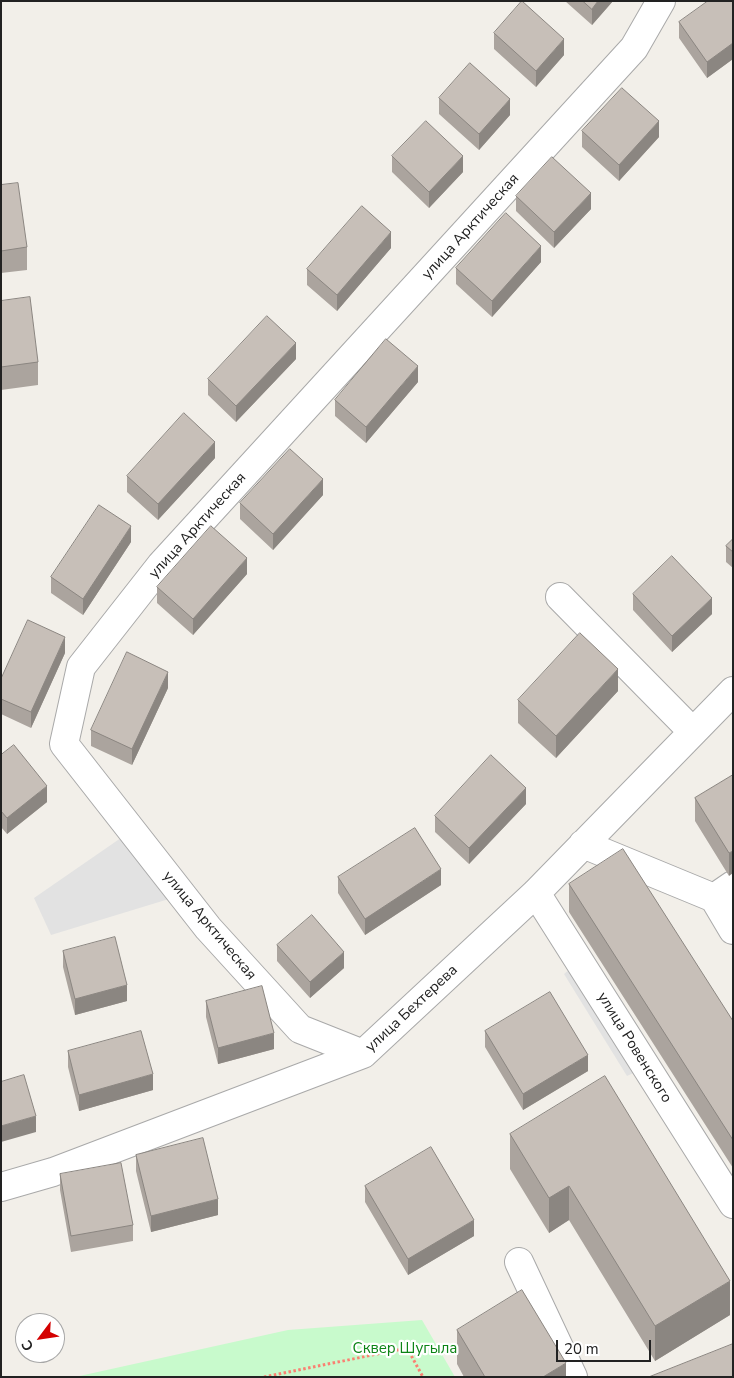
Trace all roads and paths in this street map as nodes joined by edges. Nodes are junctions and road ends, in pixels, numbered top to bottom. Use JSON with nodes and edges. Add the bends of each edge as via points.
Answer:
{"nodes":[{"id":1,"x":661,"y":1,"type":"edge"},
{"id":2,"x":560,"y":598,"type":"dead end"},
{"id":3,"x":733,"y":691,"type":"edge"},
{"id":4,"x":693,"y":732,"type":"junction"},
{"id":5,"x":583,"y":844,"type":"junction"},
{"id":6,"x":723,"y":892,"type":"edge"},
{"id":7,"x":536,"y":893,"type":"junction"},
{"id":8,"x":733,"y":930,"type":"edge"},
{"id":9,"x":363,"y":1054,"type":"junction"},
{"id":10,"x":1,"y":1187,"type":"edge"},
{"id":11,"x":733,"y":1204,"type":"edge"},
{"id":12,"x":519,"y":1262,"type":"dead end"},
{"id":13,"x":264,"y":1377,"type":"edge"},
{"id":14,"x":423,"y":1377,"type":"edge"},
{"id":15,"x":573,"y":1377,"type":"edge"}],
"edges":[{"from":1,"to":9,"type":"street","name":"улица Арктическая","via":[[634,48],[161,564],[81,668],[64,744],[208,928],[300,1029]]},
{"from":2,"to":4,"type":"street"},
{"from":3,"to":4,"type":"street","name":"улица Бехтерева"},
{"from":4,"to":5,"type":"street","name":"улица Бехтерева"},
{"from":5,"to":6,"type":"street"},
{"from":5,"to":7,"type":"street","name":"улица Бехтерева"},
{"from":6,"to":8,"type":"street"},
{"from":7,"to":9,"type":"street","name":"улица Бехтерева"},
{"from":7,"to":11,"type":"street","name":"улица Ровенского"},
{"from":9,"to":10,"type":"street","name":"улица Бехтерева","via":[[53,1172]]},
{"from":12,"to":15,"type":"street"},
{"from":13,"to":14,"type":"path","via":[[407,1348]]}]}
